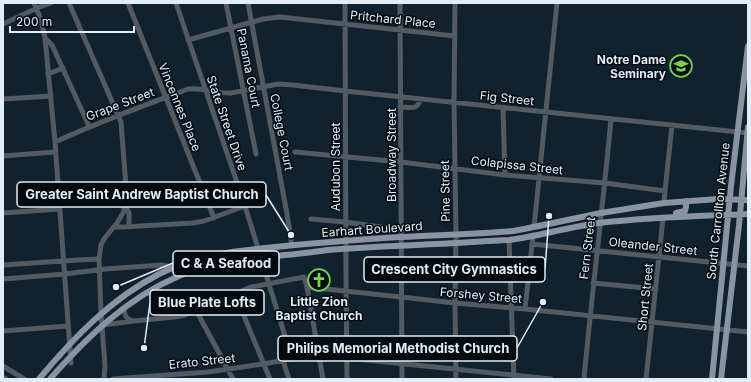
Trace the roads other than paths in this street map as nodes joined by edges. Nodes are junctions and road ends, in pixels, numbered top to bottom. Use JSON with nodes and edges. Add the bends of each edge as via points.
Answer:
{"nodes":[{"id":1,"x":51,"y":3,"type":"edge"},
{"id":2,"x":69,"y":3,"type":"edge"},
{"id":3,"x":128,"y":3,"type":"edge"},
{"id":4,"x":176,"y":3,"type":"edge"},
{"id":5,"x":226,"y":3,"type":"edge"},
{"id":6,"x":248,"y":3,"type":"edge"},
{"id":7,"x":345,"y":3,"type":"edge"},
{"id":8,"x":400,"y":3,"type":"edge"},
{"id":9,"x":455,"y":3,"type":"edge"},
{"id":10,"x":557,"y":3,"type":"edge"},
{"id":11,"x":35,"y":6,"type":"edge"},
{"id":12,"x":252,"y":22,"type":"junction"},
{"id":13,"x":3,"y":24,"type":"edge"},
{"id":14,"x":345,"y":24,"type":"junction"},
{"id":15,"x":231,"y":28,"type":"junction"},
{"id":16,"x":399,"y":30,"type":"junction"},
{"id":17,"x":455,"y":36,"type":"junction"},
{"id":18,"x":45,"y":38,"type":"junction"},
{"id":19,"x":188,"y":40,"type":"junction"},
{"id":20,"x":748,"y":46,"type":"edge"},
{"id":21,"x":63,"y":68,"type":"junction"},
{"id":22,"x":746,"y":68,"type":"edge"},
{"id":23,"x":48,"y":74,"type":"junction"},
{"id":24,"x":264,"y":86,"type":"junction"},
{"id":25,"x":205,"y":90,"type":"junction"},
{"id":26,"x":244,"y":90,"type":"junction"},
{"id":27,"x":345,"y":91,"type":"junction"},
{"id":28,"x":51,"y":96,"type":"junction"},
{"id":29,"x":400,"y":97,"type":"junction"},
{"id":30,"x":166,"y":98,"type":"junction"},
{"id":31,"x":420,"y":99,"type":"junction"},
{"id":32,"x":3,"y":100,"type":"edge"},
{"id":33,"x":454,"y":102,"type":"junction"},
{"id":34,"x":400,"y":107,"type":"junction"},
{"id":35,"x":503,"y":108,"type":"junction"},
{"id":36,"x":545,"y":112,"type":"junction"},
{"id":37,"x":119,"y":115,"type":"junction"},
{"id":38,"x":611,"y":119,"type":"junction"},
{"id":39,"x":672,"y":125,"type":"junction"},
{"id":40,"x":89,"y":126,"type":"junction"},
{"id":41,"x":748,"y":131,"type":"edge"},
{"id":42,"x":738,"y":132,"type":"junction"},
{"id":43,"x":55,"y":142,"type":"junction"},
{"id":44,"x":55,"y":152,"type":"junction"},
{"id":45,"x":295,"y":152,"type":"dead end"},
{"id":46,"x":256,"y":154,"type":"dead end"},
{"id":47,"x":3,"y":156,"type":"edge"},
{"id":48,"x":346,"y":158,"type":"junction"},
{"id":49,"x":401,"y":162,"type":"junction"},
{"id":50,"x":733,"y":168,"type":"junction"},
{"id":51,"x":455,"y":169,"type":"junction"},
{"id":52,"x":744,"y":169,"type":"junction"},
{"id":53,"x":505,"y":174,"type":"junction"},
{"id":54,"x":539,"y":178,"type":"junction"},
{"id":55,"x":605,"y":184,"type":"junction"},
{"id":56,"x":665,"y":191,"type":"junction"},
{"id":57,"x":730,"y":199,"type":"junction"},
{"id":58,"x":745,"y":200,"type":"edge"},
{"id":59,"x":686,"y":201,"type":"junction"},
{"id":60,"x":661,"y":204,"type":"junction"},
{"id":61,"x":125,"y":206,"type":"junction"},
{"id":62,"x":245,"y":206,"type":"junction"},
{"id":63,"x":60,"y":209,"type":"junction"},
{"id":64,"x":601,"y":213,"type":"junction"},
{"id":65,"x":3,"y":214,"type":"edge"},
{"id":66,"x":728,"y":214,"type":"junction"},
{"id":67,"x":740,"y":214,"type":"junction"},
{"id":68,"x":748,"y":214,"type":"edge"},
{"id":69,"x":214,"y":218,"type":"junction"},
{"id":70,"x":663,"y":218,"type":"junction"},
{"id":71,"x":312,"y":219,"type":"dead end"},
{"id":72,"x":643,"y":220,"type":"junction"},
{"id":73,"x":345,"y":222,"type":"junction"},
{"id":74,"x":600,"y":223,"type":"junction"},
{"id":75,"x":114,"y":227,"type":"junction"},
{"id":76,"x":129,"y":227,"type":"junction"},
{"id":77,"x":534,"y":227,"type":"junction"},
{"id":78,"x":401,"y":228,"type":"junction"},
{"id":79,"x":456,"y":235,"type":"junction"},
{"id":80,"x":533,"y":236,"type":"junction"},
{"id":81,"x":401,"y":237,"type":"junction"},
{"id":82,"x":509,"y":240,"type":"junction"},
{"id":83,"x":346,"y":241,"type":"junction"},
{"id":84,"x":456,"y":243,"type":"junction"},
{"id":85,"x":532,"y":244,"type":"junction"},
{"id":86,"x":401,"y":245,"type":"junction"},
{"id":87,"x":292,"y":246,"type":"junction"},
{"id":88,"x":258,"y":248,"type":"junction"},
{"id":89,"x":346,"y":249,"type":"junction"},
{"id":90,"x":598,"y":250,"type":"junction"},
{"id":91,"x":659,"y":257,"type":"junction"},
{"id":92,"x":261,"y":258,"type":"junction"},
{"id":93,"x":99,"y":259,"type":"junction"},
{"id":94,"x":64,"y":261,"type":"junction"},
{"id":95,"x":724,"y":263,"type":"junction"},
{"id":96,"x":734,"y":264,"type":"junction"},
{"id":97,"x":3,"y":265,"type":"edge"},
{"id":98,"x":748,"y":266,"type":"edge"},
{"id":99,"x":173,"y":267,"type":"junction"},
{"id":100,"x":100,"y":269,"type":"junction"},
{"id":101,"x":65,"y":274,"type":"junction"},
{"id":102,"x":3,"y":279,"type":"edge"},
{"id":103,"x":269,"y":283,"type":"junction"},
{"id":104,"x":593,"y":283,"type":"junction"},
{"id":105,"x":136,"y":287,"type":"junction"},
{"id":106,"x":307,"y":287,"type":"junction"},
{"id":107,"x":656,"y":289,"type":"junction"},
{"id":108,"x":346,"y":291,"type":"junction"},
{"id":109,"x":235,"y":294,"type":"junction"},
{"id":110,"x":401,"y":296,"type":"junction"},
{"id":111,"x":141,"y":297,"type":"junction"},
{"id":112,"x":455,"y":303,"type":"junction"},
{"id":113,"x":124,"y":308,"type":"junction"},
{"id":114,"x":511,"y":308,"type":"junction"},
{"id":115,"x":525,"y":309,"type":"junction"},
{"id":116,"x":196,"y":310,"type":"junction"},
{"id":117,"x":101,"y":313,"type":"junction"},
{"id":118,"x":590,"y":316,"type":"junction"},
{"id":119,"x":134,"y":321,"type":"junction"},
{"id":120,"x":652,"y":322,"type":"junction"},
{"id":121,"x":102,"y":325,"type":"junction"},
{"id":122,"x":68,"y":326,"type":"junction"},
{"id":123,"x":716,"y":329,"type":"junction"},
{"id":124,"x":726,"y":330,"type":"junction"},
{"id":125,"x":3,"y":331,"type":"edge"},
{"id":126,"x":748,"y":332,"type":"edge"},
{"id":127,"x":69,"y":343,"type":"junction"},
{"id":128,"x":318,"y":354,"type":"junction"},
{"id":129,"x":347,"y":358,"type":"junction"},
{"id":130,"x":292,"y":359,"type":"junction"},
{"id":131,"x":71,"y":360,"type":"junction"},
{"id":132,"x":283,"y":361,"type":"junction"},
{"id":133,"x":402,"y":363,"type":"junction"},
{"id":134,"x":263,"y":364,"type":"junction"},
{"id":135,"x":3,"y":366,"type":"edge"},
{"id":136,"x":228,"y":369,"type":"junction"},
{"id":137,"x":456,"y":369,"type":"junction"},
{"id":138,"x":3,"y":377,"type":"edge"},
{"id":139,"x":171,"y":377,"type":"edge"},
{"id":140,"x":514,"y":377,"type":"edge"},
{"id":141,"x":6,"y":379,"type":"edge"},
{"id":142,"x":24,"y":379,"type":"edge"},
{"id":143,"x":39,"y":379,"type":"edge"},
{"id":144,"x":50,"y":379,"type":"edge"},
{"id":145,"x":104,"y":379,"type":"edge"},
{"id":146,"x":113,"y":379,"type":"edge"},
{"id":147,"x":233,"y":379,"type":"edge"},
{"id":148,"x":270,"y":379,"type":"edge"},
{"id":149,"x":289,"y":379,"type":"edge"},
{"id":150,"x":323,"y":379,"type":"edge"},
{"id":151,"x":348,"y":379,"type":"edge"},
{"id":152,"x":402,"y":379,"type":"edge"},
{"id":153,"x":456,"y":379,"type":"edge"},
{"id":154,"x":551,"y":379,"type":"edge"},
{"id":155,"x":584,"y":379,"type":"edge"},
{"id":156,"x":646,"y":379,"type":"edge"},
{"id":157,"x":712,"y":379,"type":"edge"},
{"id":158,"x":721,"y":379,"type":"edge"}],
"edges":[{"from":1,"to":11,"type":"street"},
{"from":2,"to":37,"type":"street"},
{"from":3,"to":30,"type":"street","name":"Vincennes Place"},
{"from":4,"to":19,"type":"street","name":"State Street Drive"},
{"from":5,"to":15,"type":"street","name":"Panama Court"},
{"from":6,"to":12,"type":"street","name":"College Court"},
{"from":7,"to":14,"type":"street","name":"Audubon Street"},
{"from":8,"to":16,"type":"street","name":"Broadway Street"},
{"from":9,"to":17,"type":"street","name":"Pine Street"},
{"from":10,"to":36,"type":"street"},
{"from":11,"to":13,"type":"street"},
{"from":11,"to":18,"type":"street"},
{"from":12,"to":14,"type":"street","name":"Pritchard Place","via":[[280,17]]},
{"from":12,"to":15,"type":"street","name":"Pritchard Place"},
{"from":12,"to":24,"type":"street","name":"College Court"},
{"from":14,"to":16,"type":"street","name":"Pritchard Place"},
{"from":14,"to":27,"type":"street","name":"Audubon Street"},
{"from":15,"to":19,"type":"street","name":"Pritchard Place"},
{"from":15,"to":26,"type":"street","name":"Panama Court"},
{"from":16,"to":17,"type":"street","name":"Pritchard Place"},
{"from":16,"to":29,"type":"street","name":"Broadway Street"},
{"from":17,"to":33,"type":"street","name":"Pine Street"},
{"from":18,"to":21,"type":"street","via":[[52,45]]},
{"from":18,"to":23,"type":"street"},
{"from":19,"to":25,"type":"street","name":"State Street Drive"},
{"from":20,"to":22,"type":"main road","name":"South Carrollton Avenue"},
{"from":21,"to":23,"type":"street"},
{"from":21,"to":40,"type":"street"},
{"from":22,"to":42,"type":"main road","name":"South Carrollton Avenue"},
{"from":23,"to":28,"type":"street"},
{"from":24,"to":26,"type":"street","name":"Grape Street"},
{"from":24,"to":27,"type":"street","name":"Fig Street","via":[[278,84]]},
{"from":24,"to":87,"type":"street","name":"College Court"},
{"from":25,"to":26,"type":"street","name":"Grape Street","via":[[223,94]]},
{"from":25,"to":30,"type":"street","name":"Grape Street","via":[[188,89]]},
{"from":25,"to":62,"type":"street","name":"State Street Drive"},
{"from":26,"to":46,"type":"street","name":"Panama Court"},
{"from":27,"to":29,"type":"street","name":"Fig Street"},
{"from":27,"to":48,"type":"street","name":"Audubon Street"},
{"from":28,"to":32,"type":"street"},
{"from":28,"to":43,"type":"street"},
{"from":29,"to":31,"type":"street","name":"Fig Street"},
{"from":29,"to":34,"type":"street","name":"Broadway Street"},
{"from":30,"to":37,"type":"street","name":"Grape Street"},
{"from":30,"to":69,"type":"street","name":"Vincennes Place"},
{"from":31,"to":33,"type":"street","name":"Fig Street"},
{"from":31,"to":34,"type":"street","via":[[418,106],[414,108]]},
{"from":33,"to":35,"type":"street","name":"Fig Street"},
{"from":33,"to":51,"type":"street","name":"Pine Street"},
{"from":34,"to":49,"type":"street","name":"Broadway Street"},
{"from":35,"to":36,"type":"street","name":"Fig Street"},
{"from":35,"to":53,"type":"street"},
{"from":36,"to":38,"type":"street","name":"Fig Street"},
{"from":36,"to":54,"type":"street"},
{"from":37,"to":40,"type":"street","name":"Grape Street"},
{"from":37,"to":61,"type":"street","via":[[125,166]]},
{"from":38,"to":39,"type":"street","name":"Fig Street"},
{"from":38,"to":55,"type":"street","name":"Fern Street"},
{"from":39,"to":42,"type":"street","name":"Fig Street"},
{"from":39,"to":56,"type":"street"},
{"from":40,"to":43,"type":"street","name":"Grape Street"},
{"from":41,"to":42,"type":"street","name":"Fig Street"},
{"from":41,"to":52,"type":"main road","name":"South Carrollton Avenue"},
{"from":42,"to":50,"type":"main road","name":"South Carrollton Avenue"},
{"from":43,"to":44,"type":"street"},
{"from":44,"to":47,"type":"street"},
{"from":44,"to":63,"type":"street"},
{"from":45,"to":48,"type":"street","name":"Colapissa Street"},
{"from":48,"to":49,"type":"street","name":"Colapissa Street"},
{"from":48,"to":73,"type":"street","name":"Audubon Street"},
{"from":49,"to":51,"type":"street","name":"Colapissa Street"},
{"from":49,"to":78,"type":"street","name":"Broadway Street"},
{"from":50,"to":52,"type":"main road"},
{"from":50,"to":57,"type":"main road","name":"South Carrollton Avenue"},
{"from":51,"to":53,"type":"street","name":"Colapissa Street"},
{"from":51,"to":79,"type":"street","name":"Pine Street"},
{"from":52,"to":58,"type":"main road","name":"South Carrollton Avenue"},
{"from":53,"to":54,"type":"street","name":"Colapissa Street"},
{"from":54,"to":55,"type":"street","name":"Colapissa Street"},
{"from":54,"to":77,"type":"street"},
{"from":55,"to":56,"type":"street","name":"Colapissa Street"},
{"from":55,"to":64,"type":"street","name":"Fern Street"},
{"from":56,"to":60,"type":"street"},
{"from":57,"to":58,"type":"main road","name":"Earhart Boulevard"},
{"from":57,"to":59,"type":"main road","name":"Earhart Boulevard"},
{"from":57,"to":66,"type":"main road","name":"South Carrollton Avenue"},
{"from":58,"to":67,"type":"main road","name":"South Carrollton Avenue"},
{"from":59,"to":60,"type":"main road","name":"Earhart Boulevard"},
{"from":59,"to":70,"type":"main road","via":[[685,211],[672,213]]},
{"from":60,"to":64,"type":"main road","name":"Earhart Boulevard"},
{"from":60,"to":72,"type":"main road","via":[[636,211],[635,217]]},
{"from":61,"to":75,"type":"street"},
{"from":61,"to":76,"type":"street","via":[[129,213]]},
{"from":62,"to":69,"type":"street"},
{"from":62,"to":88,"type":"street","name":"State Street Drive"},
{"from":63,"to":65,"type":"street"},
{"from":63,"to":94,"type":"street"},
{"from":64,"to":74,"type":"street","name":"Fern Street"},
{"from":64,"to":77,"type":"main road","name":"Earhart Boulevard"},
{"from":66,"to":67,"type":"main road","name":"Earhart Boulevard"},
{"from":66,"to":70,"type":"main road","name":"Earhart Boulevard"},
{"from":66,"to":95,"type":"main road","name":"South Carrollton Avenue"},
{"from":67,"to":68,"type":"main road","name":"Earhart Boulevard"},
{"from":67,"to":96,"type":"main road","name":"South Carrollton Avenue"},
{"from":69,"to":76,"type":"street","via":[[193,223]]},
{"from":70,"to":72,"type":"main road","name":"Earhart Boulevard"},
{"from":70,"to":91,"type":"street","name":"Short Street"},
{"from":71,"to":73,"type":"street"},
{"from":72,"to":74,"type":"main road","name":"Earhart Boulevard"},
{"from":73,"to":78,"type":"street"},
{"from":73,"to":83,"type":"street","name":"Audubon Street"},
{"from":74,"to":80,"type":"main road","name":"Earhart Boulevard"},
{"from":74,"to":90,"type":"street","name":"Fern Street"},
{"from":75,"to":76,"type":"street"},
{"from":75,"to":93,"type":"street","via":[[101,245]]},
{"from":77,"to":79,"type":"main road","name":"Earhart Boulevard"},
{"from":78,"to":81,"type":"street","name":"Broadway Street"},
{"from":79,"to":81,"type":"main road","name":"Earhart Boulevard"},
{"from":79,"to":84,"type":"street","name":"Pine Street"},
{"from":80,"to":82,"type":"main road","name":"Earhart Boulevard"},
{"from":80,"to":85,"type":"street"},
{"from":81,"to":83,"type":"main road","name":"Earhart Boulevard"},
{"from":81,"to":86,"type":"street","name":"Broadway Street"},
{"from":82,"to":84,"type":"main road","name":"Earhart Boulevard"},
{"from":82,"to":114,"type":"street"},
{"from":83,"to":87,"type":"main road","name":"Earhart Boulevard"},
{"from":83,"to":89,"type":"street","name":"Audubon Street"},
{"from":84,"to":86,"type":"main road","name":"Earhart Boulevard"},
{"from":84,"to":112,"type":"street","name":"Pine Street"},
{"from":85,"to":90,"type":"street","name":"Oleander Street"},
{"from":85,"to":115,"type":"street"},
{"from":86,"to":89,"type":"main road","name":"Earhart Boulevard"},
{"from":86,"to":110,"type":"street","name":"Broadway Street"},
{"from":87,"to":88,"type":"main road","name":"Earhart Boulevard"},
{"from":88,"to":92,"type":"street","name":"State Street Drive"},
{"from":88,"to":99,"type":"main road","name":"Earhart Boulevard","via":[[220,253]]},
{"from":89,"to":92,"type":"main road","name":"Earhart Boulevard"},
{"from":89,"to":108,"type":"street","name":"Audubon Street"},
{"from":90,"to":91,"type":"street","name":"Oleander Street"},
{"from":90,"to":104,"type":"street","name":"Fern Street"},
{"from":91,"to":95,"type":"street","name":"Oleander Street"},
{"from":91,"to":107,"type":"street","name":"Short Street"},
{"from":92,"to":103,"type":"street","name":"State Street Drive"},
{"from":92,"to":111,"type":"main road","name":"Earhart Boulevard","via":[[220,263],[197,269],[170,280]]},
{"from":93,"to":94,"type":"street"},
{"from":93,"to":100,"type":"street"},
{"from":94,"to":97,"type":"street"},
{"from":94,"to":101,"type":"street"},
{"from":95,"to":96,"type":"street","name":"Oleander Street"},
{"from":95,"to":123,"type":"main road","name":"South Carrollton Avenue"},
{"from":96,"to":98,"type":"street","name":"Oleander Street"},
{"from":96,"to":124,"type":"main road","name":"South Carrollton Avenue"},
{"from":99,"to":100,"type":"street","via":[[161,265]]},
{"from":99,"to":105,"type":"main road","name":"Earhart Boulevard"},
{"from":100,"to":101,"type":"street"},
{"from":100,"to":117,"type":"street"},
{"from":101,"to":102,"type":"street"},
{"from":101,"to":122,"type":"street"},
{"from":103,"to":106,"type":"street","via":[[304,277]]},
{"from":103,"to":109,"type":"street"},
{"from":103,"to":130,"type":"street","name":"State Street Drive"},
{"from":104,"to":107,"type":"street"},
{"from":104,"to":118,"type":"street","name":"Fern Street"},
{"from":105,"to":111,"type":"main road"},
{"from":105,"to":117,"type":"main road","name":"Earhart Boulevard"},
{"from":106,"to":108,"type":"street","name":"Forshey Street"},
{"from":106,"to":128,"type":"street"},
{"from":107,"to":120,"type":"street","name":"Short Street"},
{"from":108,"to":110,"type":"street","name":"Forshey Street"},
{"from":108,"to":129,"type":"street","name":"Audubon Street"},
{"from":109,"to":116,"type":"street"},
{"from":109,"to":134,"type":"street"},
{"from":110,"to":112,"type":"street","name":"Forshey Street"},
{"from":110,"to":133,"type":"street","name":"Broadway Street"},
{"from":111,"to":113,"type":"main road","name":"Earhart Boulevard"},
{"from":112,"to":114,"type":"street","name":"Forshey Street"},
{"from":112,"to":137,"type":"street","name":"Pine Street"},
{"from":113,"to":119,"type":"street","via":[[126,317]]},
{"from":113,"to":121,"type":"main road","name":"Earhart Boulevard"},
{"from":114,"to":115,"type":"street","name":"Forshey Street"},
{"from":114,"to":140,"type":"street"},
{"from":115,"to":118,"type":"street","name":"Forshey Street"},
{"from":116,"to":119,"type":"street","via":[[175,317]]},
{"from":116,"to":136,"type":"street"},
{"from":117,"to":121,"type":"street"},
{"from":117,"to":127,"type":"main road","name":"Earhart Boulevard"},
{"from":118,"to":120,"type":"street","name":"Forshey Street"},
{"from":118,"to":155,"type":"street","name":"Fern Street"},
{"from":119,"to":121,"type":"street"},
{"from":120,"to":123,"type":"street","name":"Forshey Street"},
{"from":120,"to":156,"type":"street","name":"Short Street"},
{"from":121,"to":131,"type":"main road","name":"Earhart Boulevard","via":[[85,341]]},
{"from":121,"to":145,"type":"street"},
{"from":122,"to":125,"type":"street"},
{"from":122,"to":127,"type":"street"},
{"from":123,"to":124,"type":"street","name":"Forshey Street"},
{"from":123,"to":157,"type":"main road","name":"South Carrollton Avenue"},
{"from":124,"to":126,"type":"street","name":"Forshey Street"},
{"from":124,"to":158,"type":"main road","name":"South Carrollton Avenue"},
{"from":127,"to":131,"type":"street"},
{"from":127,"to":143,"type":"main road","name":"Earhart Boulevard"},
{"from":128,"to":129,"type":"street","name":"Erato Street"},
{"from":128,"to":130,"type":"street","name":"Erato Street"},
{"from":128,"to":150,"type":"street"},
{"from":129,"to":133,"type":"street","name":"Erato Street"},
{"from":129,"to":151,"type":"street","name":"Audubon Street"},
{"from":130,"to":132,"type":"street","name":"Erato Street"},
{"from":131,"to":144,"type":"main road","name":"Earhart Boulevard"},
{"from":132,"to":134,"type":"street","name":"Erato Street"},
{"from":132,"to":149,"type":"street"},
{"from":133,"to":137,"type":"street","name":"Erato Street"},
{"from":133,"to":152,"type":"street","name":"Broadway Street"},
{"from":134,"to":136,"type":"street","name":"Erato Street"},
{"from":134,"to":148,"type":"street"},
{"from":135,"to":142,"type":"street"},
{"from":136,"to":139,"type":"street","name":"Erato Street"},
{"from":136,"to":147,"type":"street"},
{"from":137,"to":140,"type":"street","name":"Erato Street"},
{"from":137,"to":153,"type":"street","name":"Pine Street"},
{"from":138,"to":141,"type":"street"},
{"from":139,"to":146,"type":"street","name":"Erato Street"},
{"from":140,"to":154,"type":"street","name":"Erato Street"}]}
